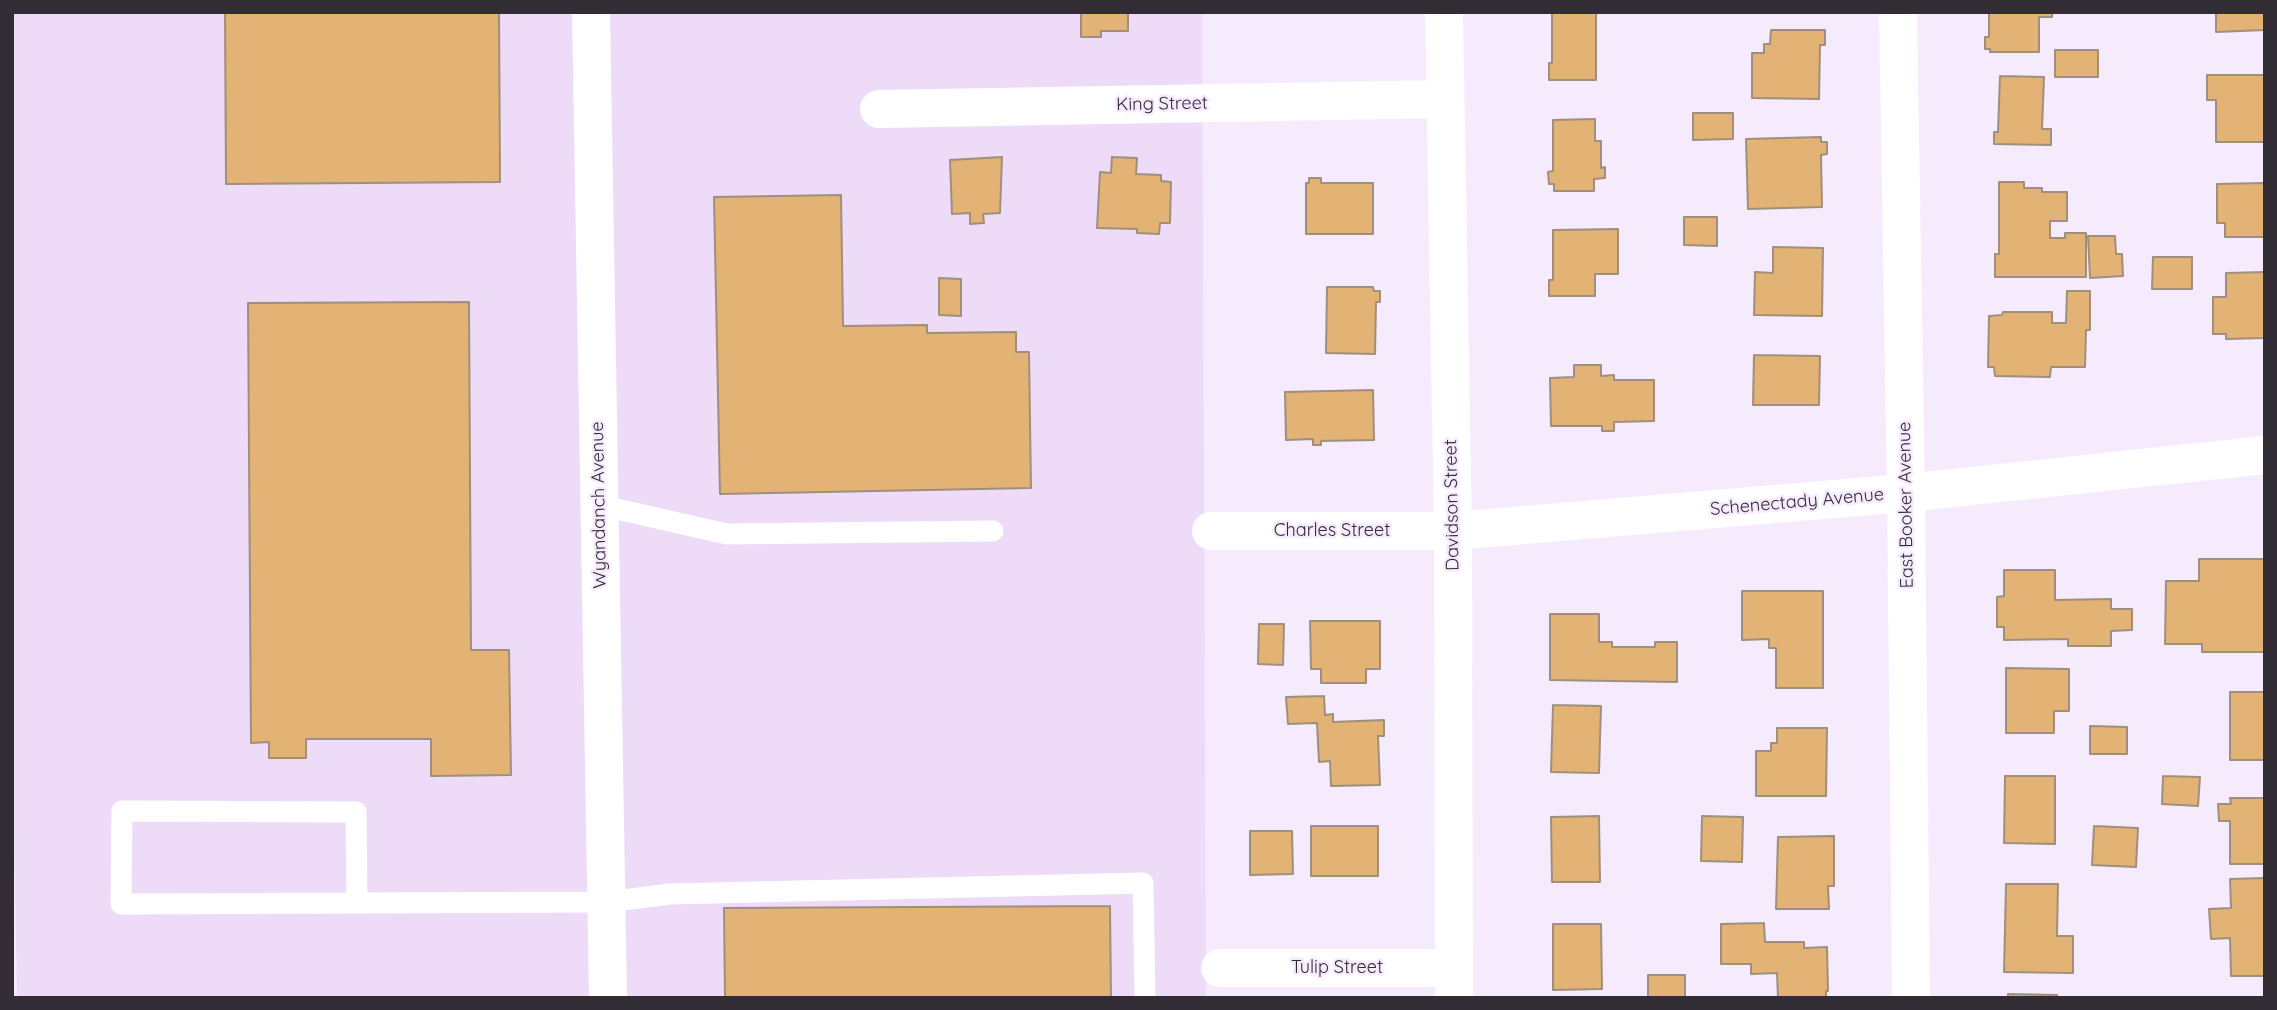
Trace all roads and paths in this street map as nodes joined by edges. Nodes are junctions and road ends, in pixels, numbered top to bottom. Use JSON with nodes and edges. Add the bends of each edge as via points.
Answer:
{"nodes":[{"id":1,"x":591,"y":12,"type":"edge"},
{"id":2,"x":1444,"y":12,"type":"edge"},
{"id":3,"x":1898,"y":12,"type":"edge"},
{"id":4,"x":1445,"y":99,"type":"junction"},
{"id":5,"x":879,"y":109,"type":"dead end"},
{"id":6,"x":2265,"y":455,"type":"edge"},
{"id":7,"x":1906,"y":493,"type":"junction"},
{"id":8,"x":599,"y":505,"type":"junction"},
{"id":9,"x":993,"y":531,"type":"dead end"},
{"id":10,"x":1212,"y":531,"type":"dead end"},
{"id":11,"x":1453,"y":531,"type":"junction"},
{"id":12,"x":357,"y":902,"type":"junction"},
{"id":13,"x":607,"y":902,"type":"junction"},
{"id":14,"x":1220,"y":968,"type":"dead end"},
{"id":15,"x":1454,"y":983,"type":"edge"},
{"id":16,"x":608,"y":998,"type":"edge"},
{"id":17,"x":1145,"y":998,"type":"edge"},
{"id":18,"x":1911,"y":998,"type":"edge"}],
"edges":[{"from":1,"to":8,"type":"street","name":"Wyandanch Avenue"},
{"from":2,"to":4,"type":"street","name":"Davidson Street"},
{"from":3,"to":7,"type":"street","name":"East Booker Avenue"},
{"from":4,"to":5,"type":"street","name":"King Street"},
{"from":4,"to":11,"type":"street","name":"Davidson Street"},
{"from":6,"to":7,"type":"street","name":"Schenectady Avenue"},
{"from":7,"to":11,"type":"street","name":"Schenectady Avenue"},
{"from":7,"to":18,"type":"street","name":"East Booker Avenue"},
{"from":8,"to":9,"type":"lane","via":[[727,534]]},
{"from":8,"to":13,"type":"street","name":"Wyandanch Avenue"},
{"from":10,"to":11,"type":"street","name":"Charles Street"},
{"from":11,"to":15,"type":"street","name":"Davidson Street"},
{"from":12,"to":12,"type":"lane","via":[[121,904],[122,811],[356,812]]},
{"from":12,"to":13,"type":"lane"},
{"from":13,"to":16,"type":"street","name":"Wyandanch Avenue"},
{"from":13,"to":17,"type":"lane","via":[[670,894],[1143,883]]},
{"from":14,"to":15,"type":"street","name":"Tulip Street"}]}
